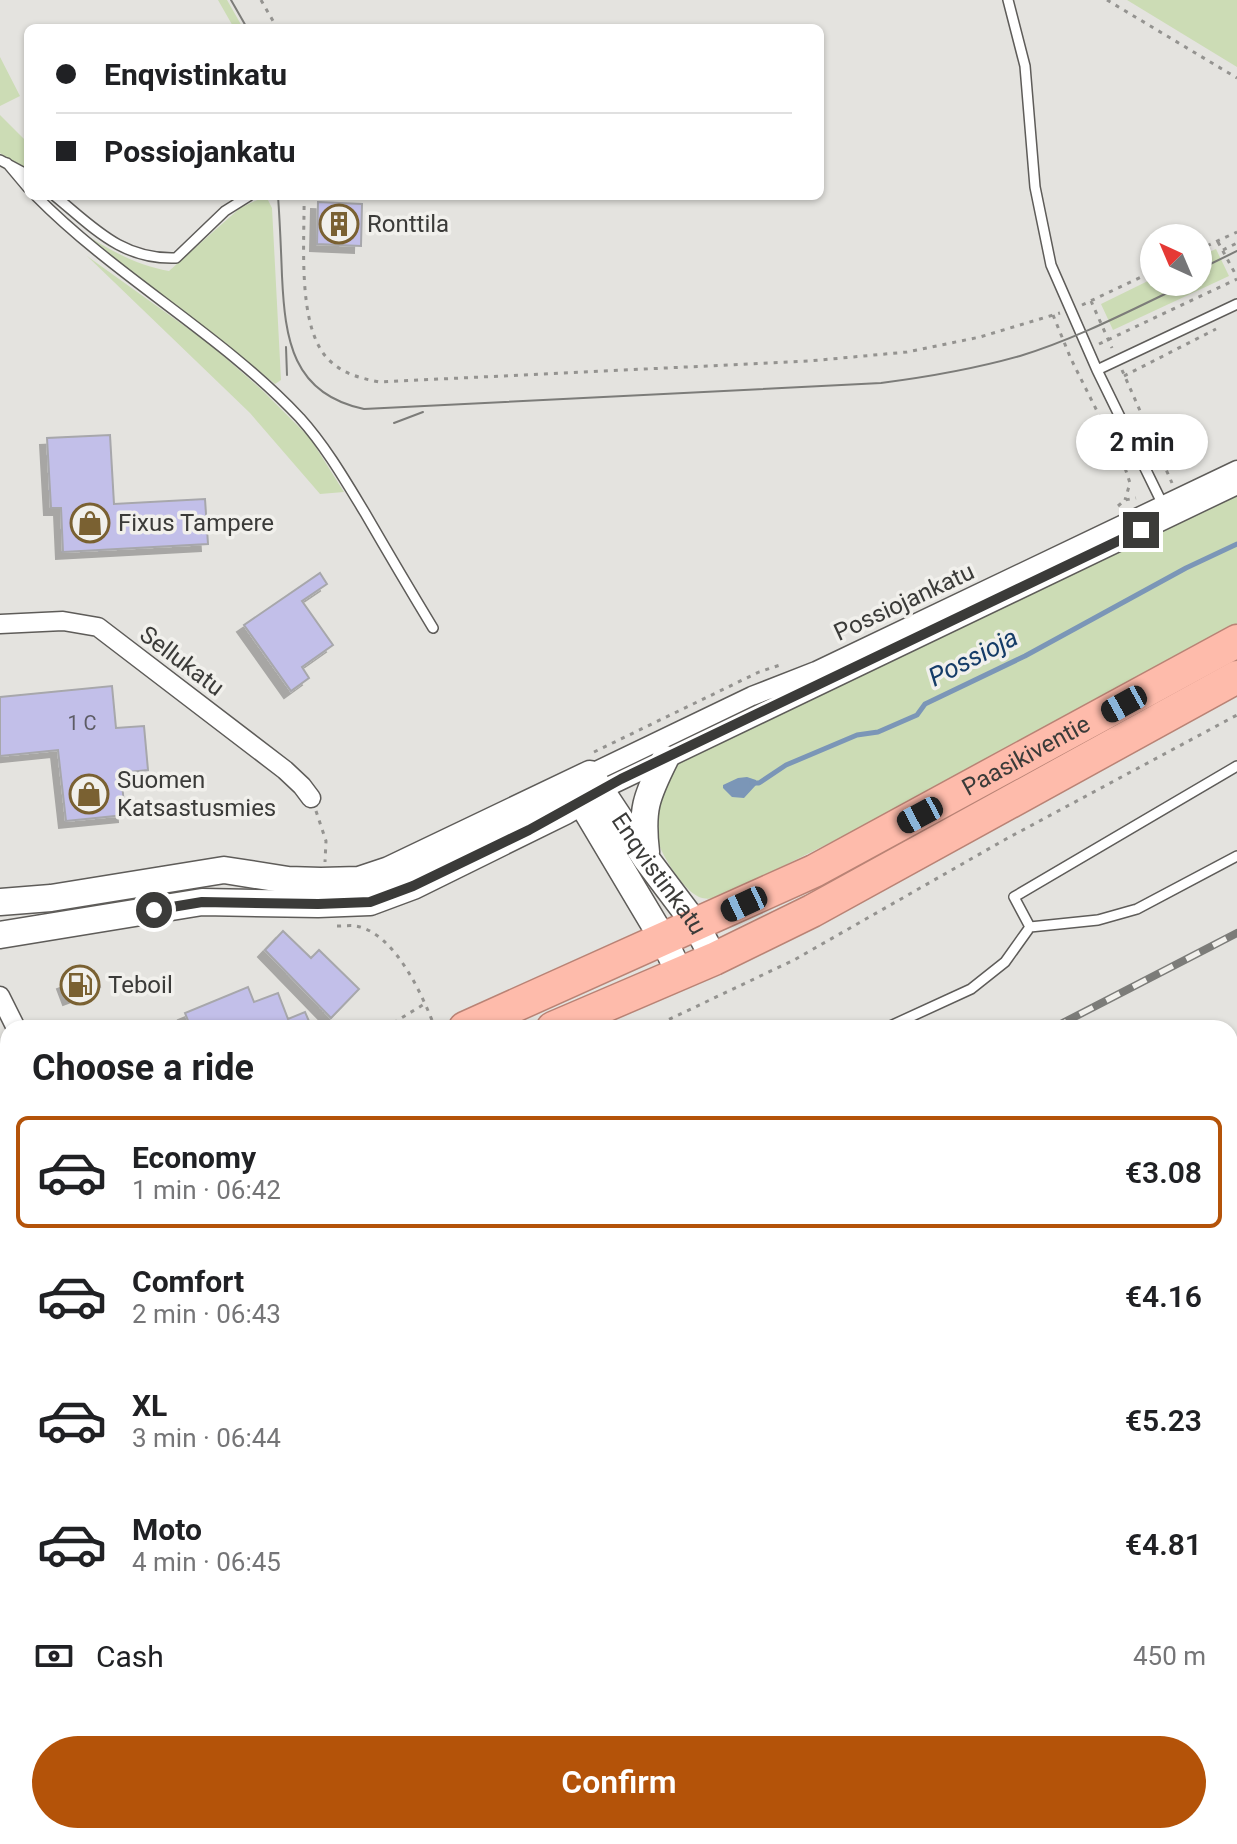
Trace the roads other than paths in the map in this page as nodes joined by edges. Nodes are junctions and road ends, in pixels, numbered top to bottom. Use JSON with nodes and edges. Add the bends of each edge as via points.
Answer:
{"nodes":[{"id":1,"x":1008,"y":0,"type":"edge"},
{"id":2,"x":4,"y":162,"type":"edge"},
{"id":3,"x":24,"y":173,"type":"edge"},
{"id":4,"x":24,"y":184,"type":"edge"},
{"id":5,"x":40,"y":200,"type":"edge"},
{"id":6,"x":60,"y":200,"type":"edge"},
{"id":7,"x":243,"y":200,"type":"edge"},
{"id":8,"x":1237,"y":304,"type":"edge"},
{"id":9,"x":1097,"y":370,"type":"junction"},
{"id":10,"x":1237,"y":470,"type":"edge"},
{"id":11,"x":1237,"y":485,"type":"edge"},
{"id":12,"x":1166,"y":511,"type":"junction"},
{"id":13,"x":0,"y":624,"type":"edge"},
{"id":14,"x":433,"y":628,"type":"dead end"},
{"id":15,"x":1237,"y":641,"type":"edge"},
{"id":16,"x":1237,"y":677,"type":"edge"},
{"id":17,"x":665,"y":759,"type":"junction"},
{"id":18,"x":1237,"y":766,"type":"edge"},
{"id":19,"x":586,"y":788,"type":"junction"},
{"id":20,"x":311,"y":798,"type":"road end"},
{"id":21,"x":1237,"y":856,"type":"edge"},
{"id":22,"x":647,"y":860,"type":"junction"},
{"id":23,"x":0,"y":902,"type":"edge"},
{"id":24,"x":696,"y":925,"type":"junction"},
{"id":25,"x":1030,"y":927,"type":"junction"},
{"id":26,"x":0,"y":935,"type":"edge"},
{"id":27,"x":663,"y":939,"type":"junction"},
{"id":28,"x":714,"y":959,"type":"junction"},
{"id":29,"x":680,"y":974,"type":"junction"},
{"id":30,"x":0,"y":996,"type":"edge"},
{"id":31,"x":12,"y":1020,"type":"edge"},
{"id":32,"x":483,"y":1020,"type":"edge"},
{"id":33,"x":572,"y":1020,"type":"edge"},
{"id":34,"x":903,"y":1020,"type":"edge"}],
"edges":[{"from":1,"to":9,"type":"lane","via":[[1025,66],[1038,203],[1051,265]]},
{"from":2,"to":3,"type":"lane"},
{"from":2,"to":4,"type":"lane"},
{"from":5,"to":14,"type":"lane","via":[[68,229],[208,337],[299,417],[324,446]]},
{"from":6,"to":7,"type":"lane","via":[[109,241],[154,259],[176,258]]},
{"from":8,"to":9,"type":"lane"},
{"from":9,"to":12,"type":"lane"},
{"from":10,"to":12,"type":"street","name":"Possiojankatu"},
{"from":11,"to":12,"type":"street","name":"Possiojankatu"},
{"from":12,"to":17,"type":"street","name":"Possiojankatu"},
{"from":12,"to":19,"type":"street","name":"Possiojankatu","via":[[752,696]]},
{"from":13,"to":20,"type":"street","name":"Sellukatu","via":[[63,621],[98,627],[274,762]]},
{"from":15,"to":24,"type":"highway","name":"Paasikiventie","via":[[814,871]]},
{"from":16,"to":28,"type":"highway","name":"Paasikiventie","via":[[812,911]]},
{"from":17,"to":19,"type":"street","name":"Possiojankatu"},
{"from":17,"to":22,"type":"main road","via":[[648,792],[642,822]]},
{"from":18,"to":25,"type":"lane","via":[[1014,897]]},
{"from":19,"to":22,"type":"main road","name":"Enqvistinkatu"},
{"from":19,"to":23,"type":"main road","via":[[359,880],[288,880],[224,870]]},
{"from":19,"to":26,"type":"main road","name":"Enqvistinkatu","via":[[413,886],[370,902],[202,902]]},
{"from":19,"to":27,"type":"main road","name":"Enqvistinkatu"},
{"from":21,"to":25,"type":"lane","via":[[1137,909],[1098,920]]},
{"from":22,"to":24,"type":"main road","name":"Enqvistinkatu"},
{"from":24,"to":27,"type":"highway","name":"Paasikiventie"},
{"from":24,"to":28,"type":"main road","name":"Enqvistinkatu"},
{"from":25,"to":34,"type":"lane","via":[[1005,962],[971,989]]},
{"from":27,"to":29,"type":"main road","name":"Enqvistinkatu"},
{"from":27,"to":32,"type":"highway","name":"Paasikiventie"},
{"from":28,"to":29,"type":"highway","name":"Paasikiventie"},
{"from":29,"to":33,"type":"highway","name":"Paasikiventie"},
{"from":30,"to":31,"type":"street"}]}
